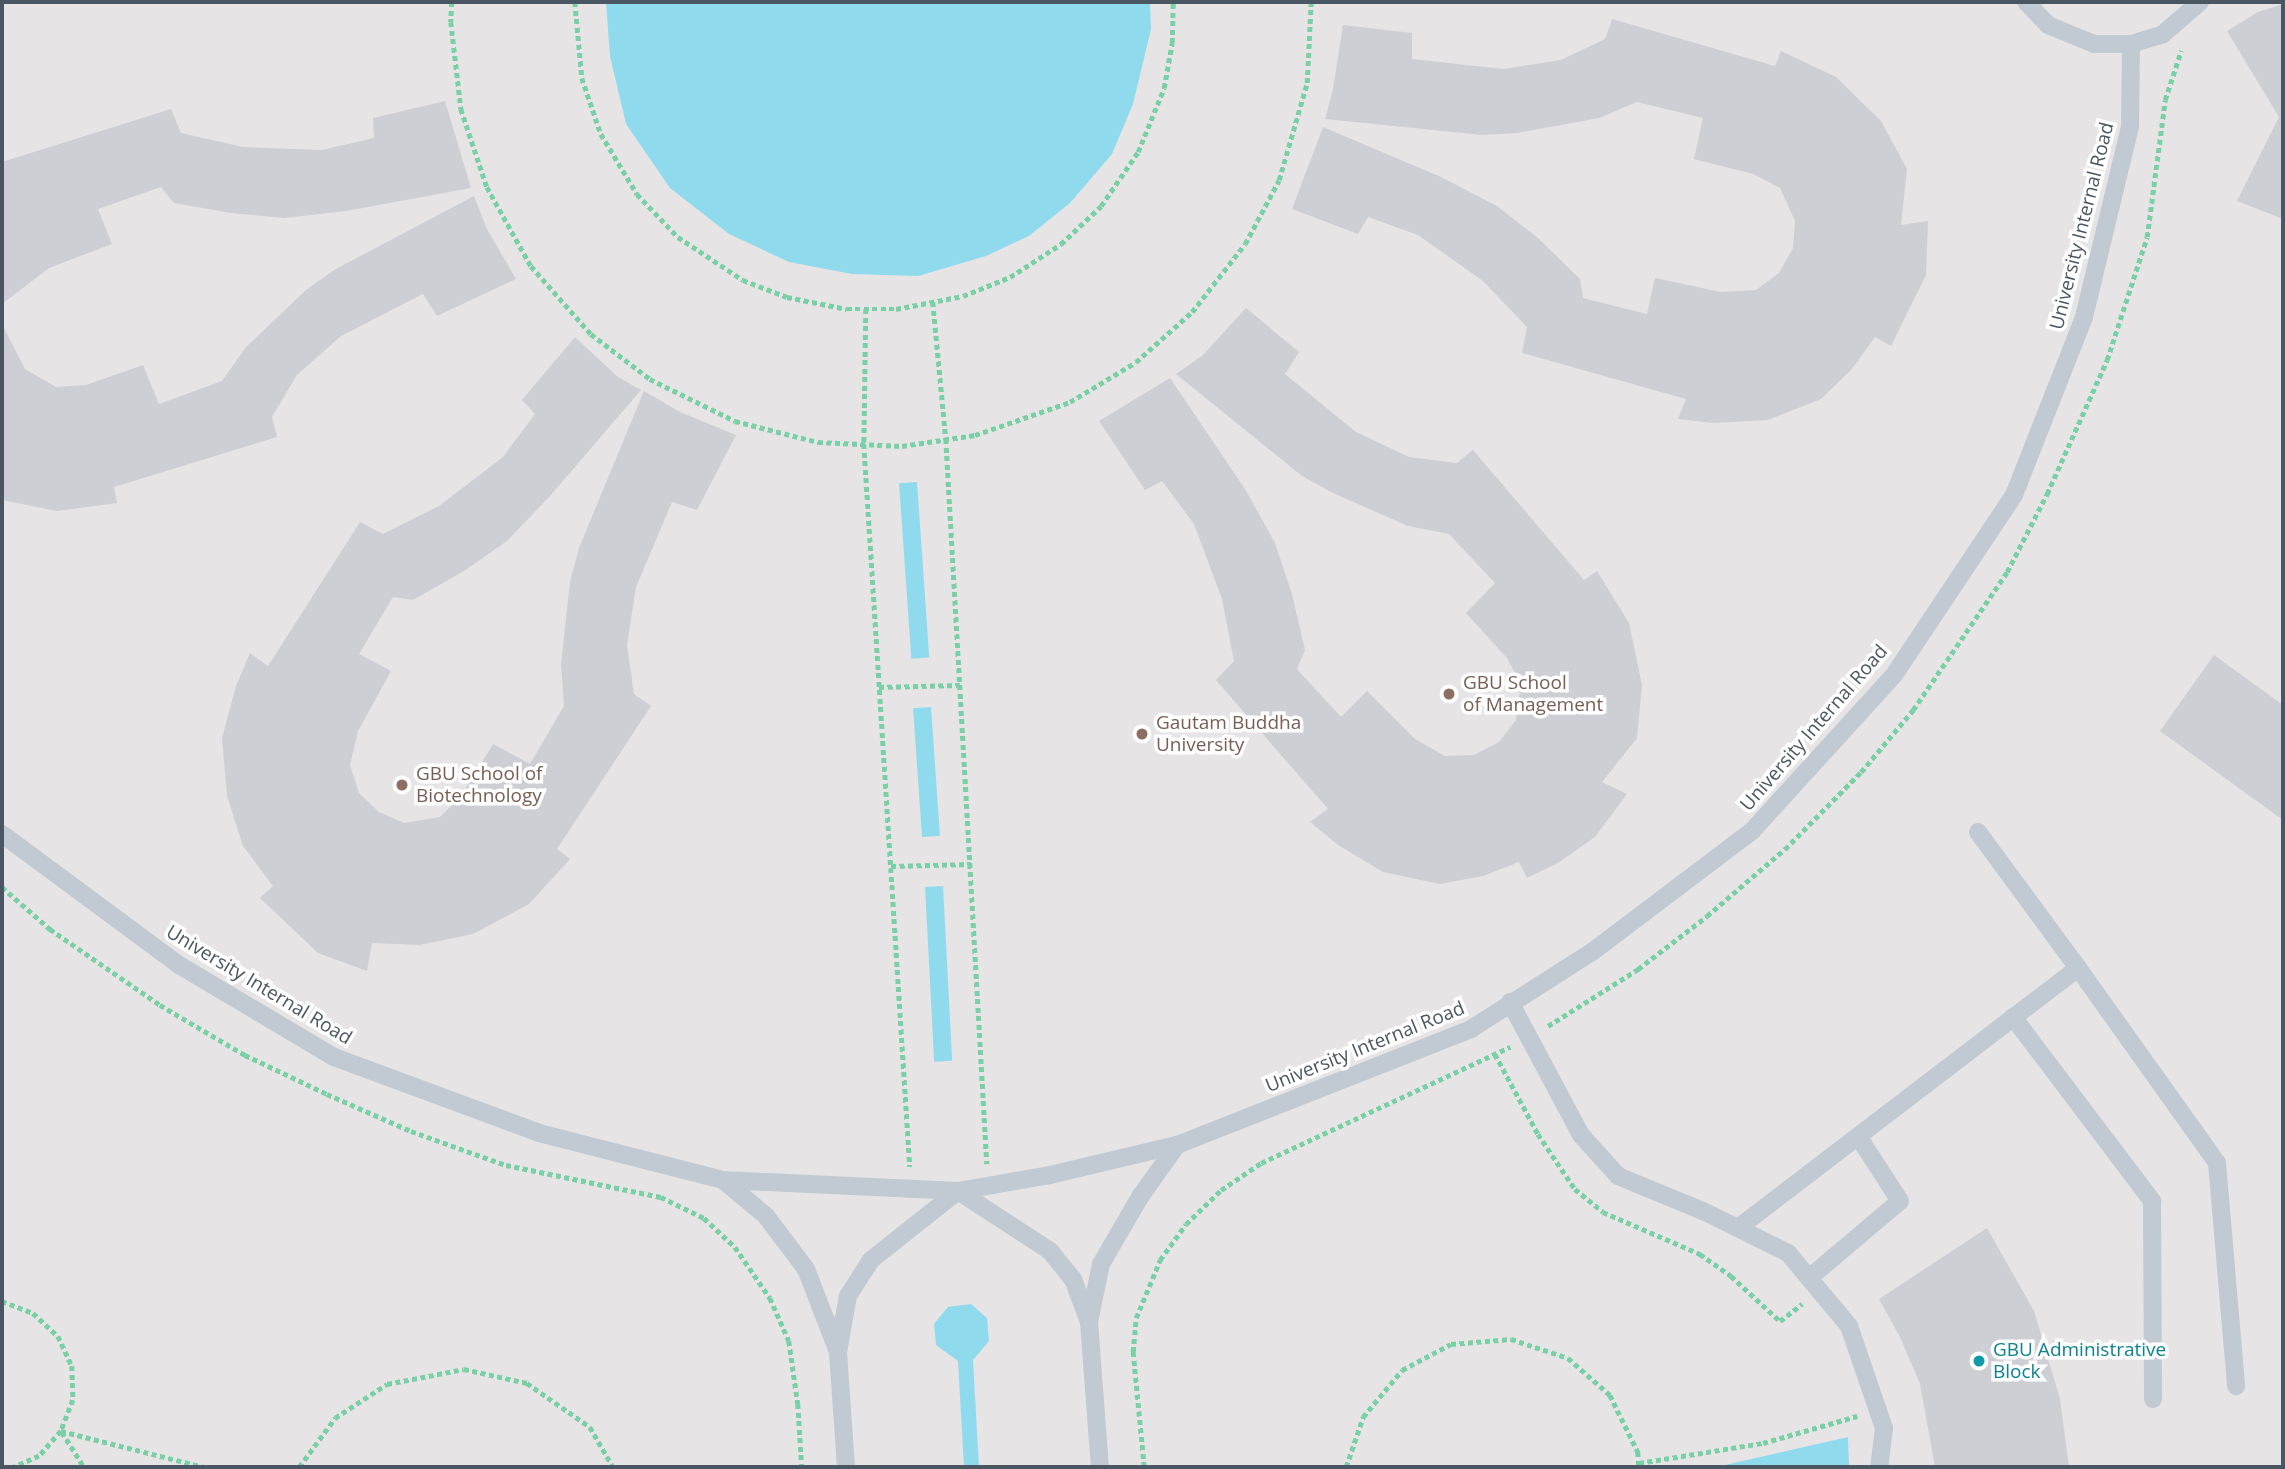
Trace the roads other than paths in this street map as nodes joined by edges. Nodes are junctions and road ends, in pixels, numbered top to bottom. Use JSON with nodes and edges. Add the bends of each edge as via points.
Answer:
{"nodes":[{"id":1,"x":2026,"y":2,"type":"edge"},
{"id":2,"x":2200,"y":2,"type":"edge"},
{"id":3,"x":2131,"y":44,"type":"junction"},
{"id":4,"x":1978,"y":832,"type":"dead end"},
{"id":5,"x":2,"y":834,"type":"edge"},
{"id":6,"x":2078,"y":968,"type":"junction"},
{"id":7,"x":1510,"y":1002,"type":"junction"},
{"id":8,"x":2013,"y":1017,"type":"junction"},
{"id":9,"x":1858,"y":1136,"type":"junction"},
{"id":10,"x":1177,"y":1145,"type":"junction"},
{"id":11,"x":723,"y":1180,"type":"junction"},
{"id":12,"x":958,"y":1191,"type":"junction"},
{"id":13,"x":1738,"y":1228,"type":"junction"},
{"id":14,"x":1809,"y":1278,"type":"junction"},
{"id":15,"x":1089,"y":1322,"type":"junction"},
{"id":16,"x":838,"y":1352,"type":"junction"},
{"id":17,"x":2236,"y":1386,"type":"dead end"},
{"id":18,"x":2152,"y":1399,"type":"dead end"},
{"id":19,"x":846,"y":1467,"type":"edge"},
{"id":20,"x":1100,"y":1467,"type":"edge"},
{"id":21,"x":1879,"y":1467,"type":"edge"}],
"edges":[{"from":1,"to":3,"type":"lane","via":[[2048,25],[2094,44]]},
{"from":2,"to":3,"type":"lane","via":[[2163,34]]},
{"from":3,"to":7,"type":"lane","name":"University Internal Road","via":[[2130,127],[2084,317],[2014,495],[1894,674],[1752,831],[1592,952]]},
{"from":4,"to":6,"type":"lane"},
{"from":5,"to":11,"type":"lane","name":"University Internal Road","via":[[179,965],[334,1057],[539,1133]]},
{"from":6,"to":8,"type":"lane"},
{"from":6,"to":17,"type":"lane","via":[[2217,1163]]},
{"from":7,"to":10,"type":"lane","name":"University Internal Road","via":[[1471,1029]]},
{"from":7,"to":13,"type":"lane","via":[[1581,1135],[1618,1176]]},
{"from":8,"to":9,"type":"lane"},
{"from":8,"to":18,"type":"lane","via":[[2152,1201]]},
{"from":9,"to":13,"type":"lane"},
{"from":9,"to":14,"type":"lane","via":[[1900,1200]]},
{"from":10,"to":12,"type":"lane","name":"University Internal Road"},
{"from":10,"to":15,"type":"lane","name":"University Internal Road","via":[[1101,1264]]},
{"from":11,"to":12,"type":"lane","name":"University Internal Road"},
{"from":11,"to":16,"type":"lane","name":"University Internal Road","via":[[766,1216],[806,1269]]},
{"from":12,"to":15,"type":"lane","name":"University Internal Road","via":[[1050,1251],[1073,1279]]},
{"from":12,"to":16,"type":"lane","via":[[871,1260],[848,1296]]},
{"from":13,"to":14,"type":"lane","via":[[1788,1253]]},
{"from":14,"to":21,"type":"lane","via":[[1849,1326],[1884,1429]]},
{"from":15,"to":20,"type":"lane","name":"University Internal Road"},
{"from":16,"to":19,"type":"lane"}]}
